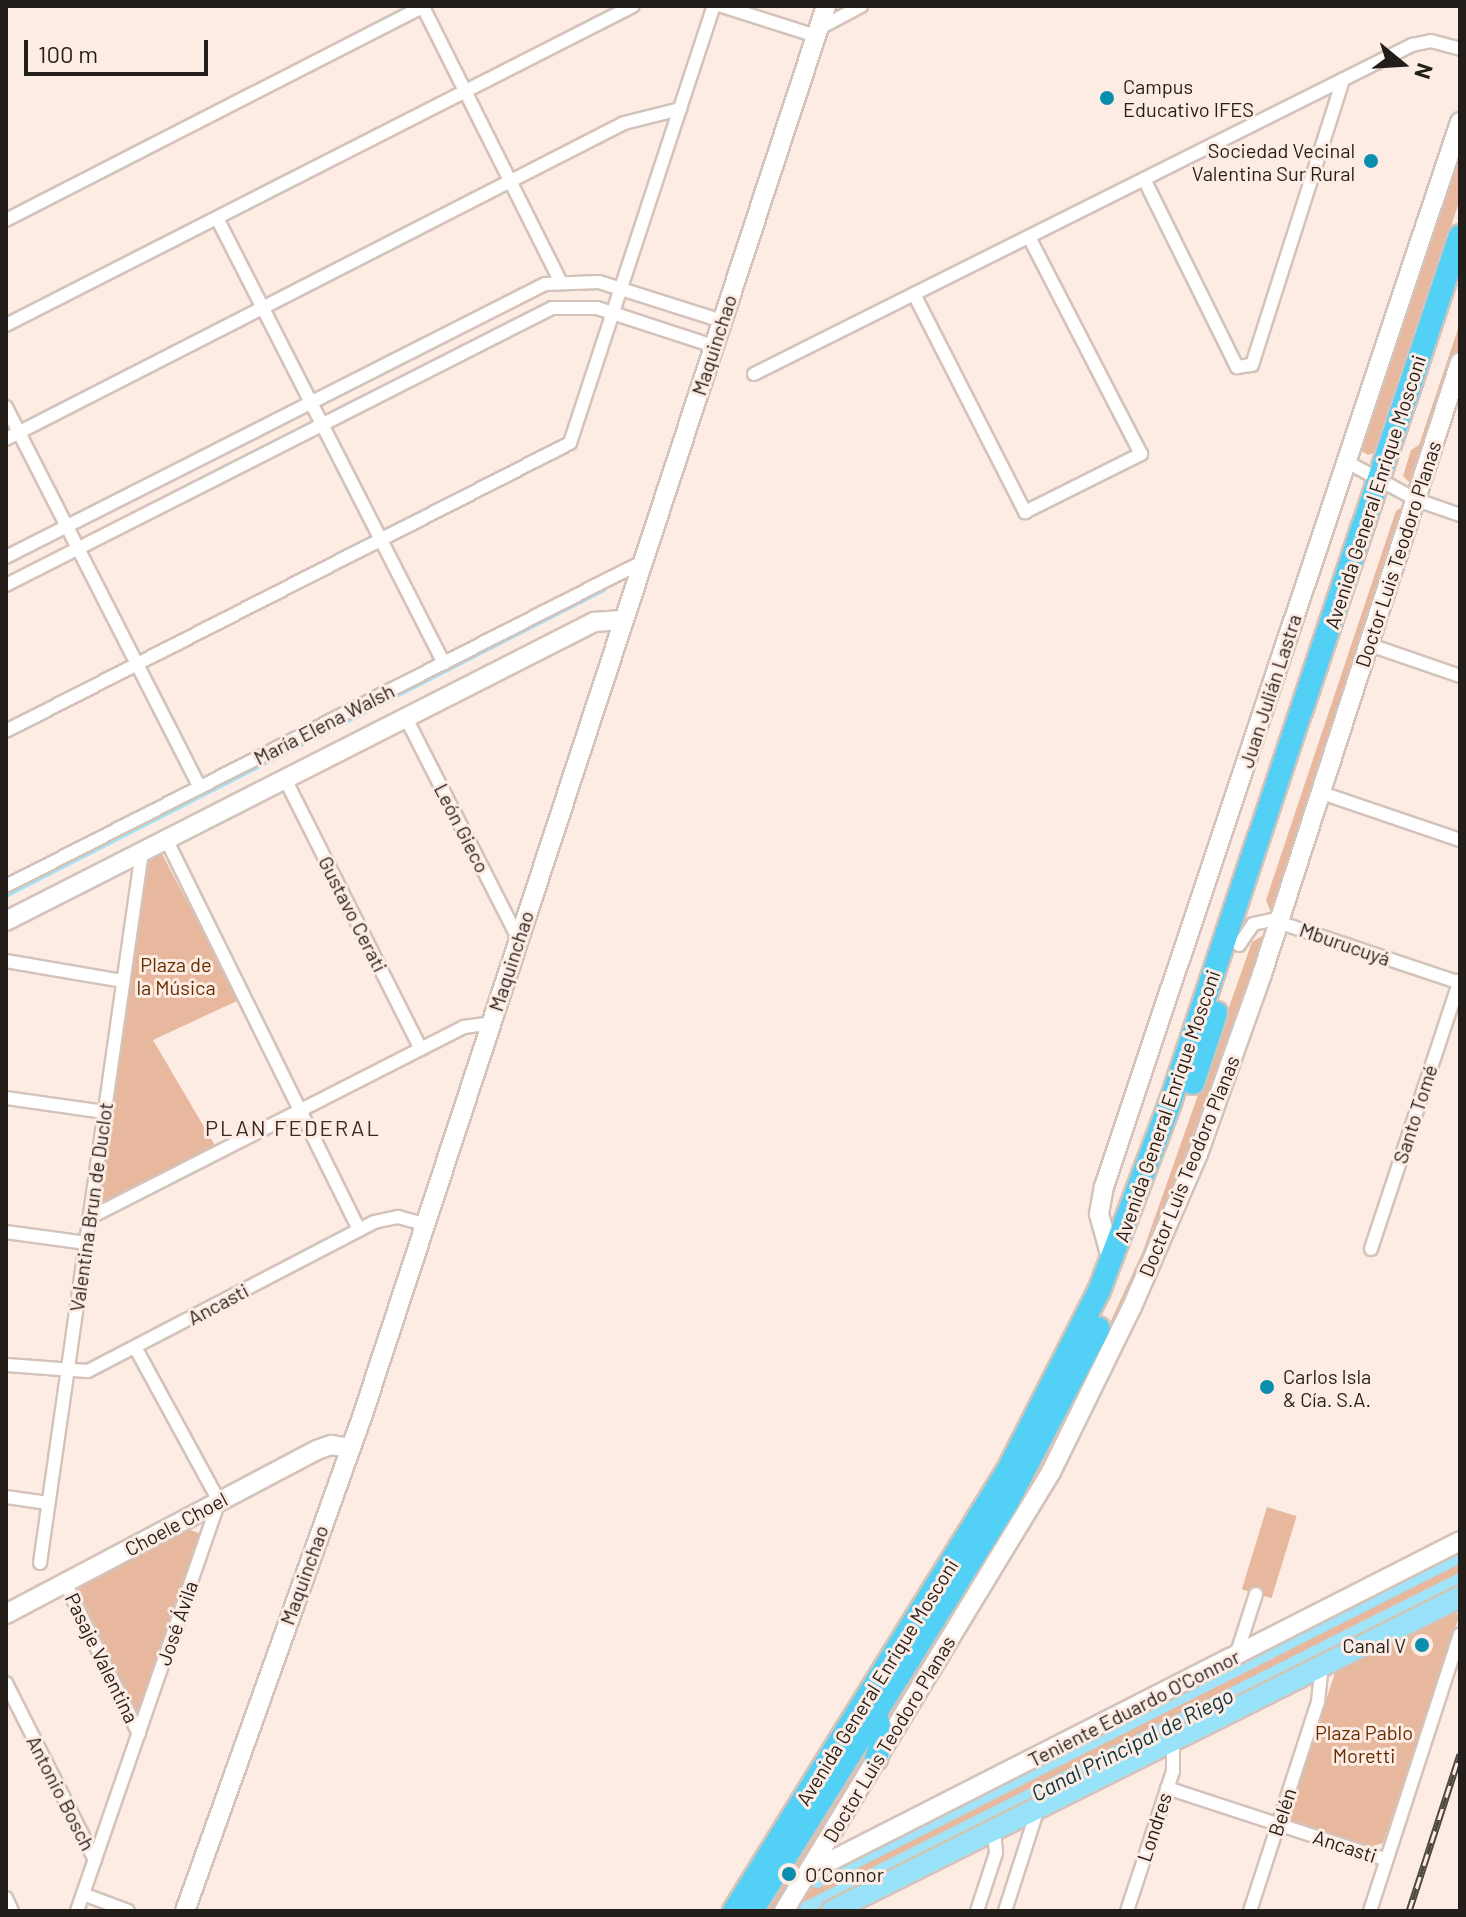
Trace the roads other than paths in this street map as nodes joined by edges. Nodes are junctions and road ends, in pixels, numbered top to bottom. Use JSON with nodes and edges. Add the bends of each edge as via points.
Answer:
{"nodes":[{"id":1,"x":633,"y":6,"type":"edge"},
{"id":2,"x":714,"y":6,"type":"edge"},
{"id":3,"x":722,"y":6,"type":"edge"},
{"id":4,"x":826,"y":6,"type":"edge"},
{"id":5,"x":861,"y":6,"type":"edge"},
{"id":6,"x":424,"y":7,"type":"edge"},
{"id":7,"x":817,"y":33,"type":"junction"},
{"id":8,"x":1460,"y":49,"type":"edge"},
{"id":9,"x":1343,"y":79,"type":"junction"},
{"id":10,"x":465,"y":91,"type":"junction"},
{"id":11,"x":680,"y":109,"type":"junction"},
{"id":12,"x":1460,"y":122,"type":"edge"},
{"id":13,"x":1144,"y":179,"type":"junction"},
{"id":14,"x":510,"y":181,"type":"junction"},
{"id":15,"x":217,"y":218,"type":"junction"},
{"id":16,"x":6,"y":220,"type":"edge"},
{"id":17,"x":1460,"y":236,"type":"edge"},
{"id":18,"x":1029,"y":237,"type":"junction"},
{"id":19,"x":560,"y":280,"type":"junction"},
{"id":20,"x":1460,"y":284,"type":"edge"},
{"id":21,"x":621,"y":288,"type":"junction"},
{"id":22,"x":914,"y":294,"type":"junction"},
{"id":23,"x":263,"y":307,"type":"junction"},
{"id":24,"x":613,"y":313,"type":"junction"},
{"id":25,"x":722,"y":321,"type":"junction"},
{"id":26,"x":6,"y":325,"type":"edge"},
{"id":27,"x":713,"y":346,"type":"junction"},
{"id":28,"x":1460,"y":362,"type":"edge"},
{"id":29,"x":754,"y":374,"type":"dead end"},
{"id":30,"x":311,"y":402,"type":"junction"},
{"id":31,"x":6,"y":407,"type":"edge"},
{"id":32,"x":322,"y":424,"type":"junction"},
{"id":33,"x":19,"y":432,"type":"junction"},
{"id":34,"x":6,"y":439,"type":"edge"},
{"id":35,"x":1347,"y":462,"type":"junction"},
{"id":36,"x":1386,"y":483,"type":"junction"},
{"id":37,"x":1417,"y":500,"type":"junction"},
{"id":38,"x":1460,"y":515,"type":"edge"},
{"id":39,"x":67,"y":526,"type":"junction"},
{"id":40,"x":381,"y":540,"type":"junction"},
{"id":41,"x":78,"y":548,"type":"junction"},
{"id":42,"x":6,"y":557,"type":"edge"},
{"id":43,"x":642,"y":562,"type":"junction"},
{"id":44,"x":6,"y":585,"type":"edge"},
{"id":45,"x":622,"y":620,"type":"junction"},
{"id":46,"x":1370,"y":645,"type":"junction"},
{"id":47,"x":444,"y":663,"type":"junction"},
{"id":48,"x":137,"y":664,"type":"junction"},
{"id":49,"x":1460,"y":676,"type":"edge"},
{"id":50,"x":406,"y":718,"type":"junction"},
{"id":51,"x":6,"y":731,"type":"edge"},
{"id":52,"x":285,"y":779,"type":"junction"},
{"id":53,"x":200,"y":787,"type":"junction"},
{"id":54,"x":1322,"y":793,"type":"junction"},
{"id":55,"x":166,"y":839,"type":"junction"},
{"id":56,"x":1460,"y":840,"type":"edge"},
{"id":57,"x":142,"y":852,"type":"junction"},
{"id":58,"x":6,"y":886,"type":"edge"},
{"id":59,"x":6,"y":921,"type":"edge"},
{"id":60,"x":1280,"y":922,"type":"junction"},
{"id":61,"x":518,"y":938,"type":"junction"},
{"id":62,"x":1239,"y":945,"type":"junction"},
{"id":63,"x":6,"y":961,"type":"edge"},
{"id":64,"x":123,"y":981,"type":"junction"},
{"id":65,"x":1460,"y":982,"type":"edge"},
{"id":66,"x":491,"y":1023,"type":"junction"},
{"id":67,"x":421,"y":1049,"type":"junction"},
{"id":68,"x":6,"y":1098,"type":"edge"},
{"id":69,"x":300,"y":1111,"type":"junction"},
{"id":70,"x":104,"y":1112,"type":"junction"},
{"id":71,"x":89,"y":1218,"type":"junction"},
{"id":72,"x":425,"y":1224,"type":"junction"},
{"id":73,"x":359,"y":1230,"type":"junction"},
{"id":74,"x":6,"y":1232,"type":"edge"},
{"id":75,"x":86,"y":1243,"type":"junction"},
{"id":76,"x":1371,"y":1249,"type":"dead end"},
{"id":77,"x":1112,"y":1261,"type":"junction"},
{"id":78,"x":135,"y":1347,"type":"junction"},
{"id":79,"x":6,"y":1365,"type":"edge"},
{"id":80,"x":67,"y":1373,"type":"junction"},
{"id":81,"x":349,"y":1448,"type":"junction"},
{"id":82,"x":6,"y":1497,"type":"edge"},
{"id":83,"x":219,"y":1501,"type":"junction"},
{"id":84,"x":48,"y":1503,"type":"junction"},
{"id":85,"x":1460,"y":1541,"type":"edge"},
{"id":86,"x":40,"y":1563,"type":"dead end"},
{"id":87,"x":65,"y":1583,"type":"junction"},
{"id":88,"x":1256,"y":1594,"type":"dead end"},
{"id":89,"x":1460,"y":1597,"type":"edge"},
{"id":90,"x":6,"y":1614,"type":"edge"},
{"id":91,"x":1460,"y":1634,"type":"edge"},
{"id":92,"x":1236,"y":1656,"type":"junction"},
{"id":93,"x":1322,"y":1666,"type":"junction"},
{"id":94,"x":6,"y":1683,"type":"edge"},
{"id":95,"x":875,"y":1713,"type":"junction"},
{"id":96,"x":139,"y":1734,"type":"junction"},
{"id":97,"x":1173,"y":1741,"type":"junction"},
{"id":98,"x":876,"y":1759,"type":"junction"},
{"id":99,"x":1167,"y":1788,"type":"junction"},
{"id":100,"x":1038,"y":1808,"type":"junction"},
{"id":101,"x":1278,"y":1824,"type":"junction"},
{"id":102,"x":836,"y":1825,"type":"junction"},
{"id":103,"x":994,"y":1830,"type":"junction"},
{"id":104,"x":858,"y":1846,"type":"junction"},
{"id":105,"x":95,"y":1860,"type":"junction"},
{"id":106,"x":1387,"y":1860,"type":"junction"},
{"id":107,"x":807,"y":1873,"type":"junction"},
{"id":108,"x":83,"y":1894,"type":"junction"},
{"id":109,"x":6,"y":1898,"type":"edge"},
{"id":110,"x":786,"y":1909,"type":"edge"},
{"id":111,"x":12,"y":1911,"type":"edge"},
{"id":112,"x":77,"y":1911,"type":"edge"},
{"id":113,"x":128,"y":1911,"type":"edge"},
{"id":114,"x":185,"y":1911,"type":"edge"},
{"id":115,"x":734,"y":1911,"type":"edge"},
{"id":116,"x":752,"y":1911,"type":"edge"},
{"id":117,"x":832,"y":1911,"type":"edge"},
{"id":118,"x":977,"y":1911,"type":"edge"},
{"id":119,"x":1005,"y":1911,"type":"edge"},
{"id":120,"x":1127,"y":1911,"type":"edge"},
{"id":121,"x":1250,"y":1911,"type":"edge"},
{"id":122,"x":1370,"y":1911,"type":"edge"}],
"edges":[{"from":1,"to":10,"type":"street"},
{"from":2,"to":11,"type":"street"},
{"from":3,"to":7,"type":"street"},
{"from":4,"to":7,"type":"street","name":"Maquinchao"},
{"from":5,"to":7,"type":"street"},
{"from":6,"to":10,"type":"street"},
{"from":6,"to":16,"type":"street"},
{"from":7,"to":25,"type":"street","name":"Maquinchao"},
{"from":8,"to":9,"type":"street","via":[[1421,42]]},
{"from":9,"to":13,"type":"street"},
{"from":9,"to":13,"type":"street","via":[[1252,365],[1237,367]]},
{"from":10,"to":14,"type":"street"},
{"from":10,"to":15,"type":"street"},
{"from":11,"to":14,"type":"street","via":[[629,121]]},
{"from":11,"to":21,"type":"street"},
{"from":12,"to":35,"type":"street","name":"Juan Julián Lastra"},
{"from":13,"to":18,"type":"street"},
{"from":14,"to":19,"type":"street"},
{"from":14,"to":23,"type":"street"},
{"from":15,"to":23,"type":"street"},
{"from":15,"to":26,"type":"street"},
{"from":17,"to":36,"type":"highway","name":"Avenida General Enrique Mosconi"},
{"from":18,"to":22,"type":"street"},
{"from":18,"to":22,"type":"street","via":[[1141,454],[1025,512]]},
{"from":19,"to":21,"type":"street"},
{"from":19,"to":30,"type":"street"},
{"from":20,"to":36,"type":"highway","name":"Avenida General Enrique Mosconi"},
{"from":21,"to":24,"type":"street"},
{"from":21,"to":25,"type":"street"},
{"from":22,"to":29,"type":"street"},
{"from":23,"to":30,"type":"street"},
{"from":23,"to":33,"type":"street"},
{"from":24,"to":27,"type":"street"},
{"from":24,"to":32,"type":"street","via":[[579,305],[552,308]]},
{"from":24,"to":40,"type":"street","via":[[570,443]]},
{"from":25,"to":27,"type":"street","name":"Maquinchao"},
{"from":27,"to":43,"type":"street","name":"Maquinchao"},
{"from":28,"to":37,"type":"street","name":"Doctor Luis Teodoro Planas"},
{"from":30,"to":32,"type":"street"},
{"from":30,"to":39,"type":"street"},
{"from":31,"to":33,"type":"street"},
{"from":32,"to":40,"type":"street"},
{"from":32,"to":41,"type":"street"},
{"from":33,"to":34,"type":"street"},
{"from":33,"to":39,"type":"street"},
{"from":35,"to":36,"type":"street"},
{"from":35,"to":77,"type":"street","name":"Juan Julián Lastra","via":[[1104,1187],[1099,1214]]},
{"from":36,"to":37,"type":"street"},
{"from":36,"to":62,"type":"highway","name":"Avenida General Enrique Mosconi"},
{"from":36,"to":77,"type":"highway","name":"Avenida General Enrique Mosconi"},
{"from":37,"to":38,"type":"street"},
{"from":37,"to":46,"type":"street","name":"Doctor Luis Teodoro Planas"},
{"from":39,"to":41,"type":"street"},
{"from":39,"to":42,"type":"street"},
{"from":40,"to":47,"type":"street"},
{"from":40,"to":48,"type":"street"},
{"from":41,"to":44,"type":"street"},
{"from":41,"to":48,"type":"street"},
{"from":43,"to":45,"type":"street","name":"Maquinchao"},
{"from":43,"to":47,"type":"street","name":"María Elena Walsh"},
{"from":45,"to":50,"type":"street","name":"María Elena Walsh","via":[[594,622]]},
{"from":45,"to":61,"type":"street","name":"Maquinchao"},
{"from":46,"to":49,"type":"street"},
{"from":46,"to":54,"type":"street","name":"Doctor Luis Teodoro Planas"},
{"from":47,"to":53,"type":"street","name":"María Elena Walsh"},
{"from":48,"to":51,"type":"street"},
{"from":48,"to":53,"type":"street"},
{"from":50,"to":52,"type":"street","name":"María Elena Walsh"},
{"from":50,"to":61,"type":"street","name":"León Gieco"},
{"from":52,"to":55,"type":"street","name":"María Elena Walsh"},
{"from":52,"to":67,"type":"street","name":"Gustavo Cerati"},
{"from":53,"to":58,"type":"street","name":"María Elena Walsh"},
{"from":54,"to":56,"type":"street"},
{"from":54,"to":60,"type":"street","name":"Doctor Luis Teodoro Planas"},
{"from":55,"to":57,"type":"street","name":"María Elena Walsh"},
{"from":55,"to":69,"type":"street"},
{"from":57,"to":59,"type":"street","name":"María Elena Walsh"},
{"from":57,"to":64,"type":"street","name":"Valentina Brun de Duclot"},
{"from":60,"to":62,"type":"street","name":"Mburucuyá","via":[[1258,921]]},
{"from":60,"to":65,"type":"street","name":"Mburucuyá"},
{"from":60,"to":98,"type":"street","name":"Doctor Luis Teodoro Planas","via":[[1198,1154],[1084,1410]]},
{"from":61,"to":66,"type":"street","name":"Maquinchao"},
{"from":62,"to":95,"type":"highway","name":"Avenida General Enrique Mosconi","via":[[1146,1214],[1082,1364],[1008,1501]]},
{"from":63,"to":64,"type":"street"},
{"from":64,"to":70,"type":"street","name":"Valentina Brun de Duclot"},
{"from":65,"to":76,"type":"street","name":"Santo Tomé"},
{"from":66,"to":67,"type":"street","via":[[467,1025]]},
{"from":66,"to":72,"type":"street","name":"Maquinchao"},
{"from":67,"to":69,"type":"street"},
{"from":68,"to":70,"type":"street"},
{"from":69,"to":71,"type":"street"},
{"from":69,"to":73,"type":"street"},
{"from":70,"to":71,"type":"street","name":"Valentina Brun de Duclot"},
{"from":71,"to":75,"type":"street","name":"Valentina Brun de Duclot"},
{"from":72,"to":73,"type":"street","name":"Ancasti","via":[[390,1217]]},
{"from":72,"to":81,"type":"street","name":"Maquinchao"},
{"from":73,"to":78,"type":"street","name":"Ancasti"},
{"from":74,"to":75,"type":"street"},
{"from":75,"to":80,"type":"street","name":"Valentina Brun de Duclot"},
{"from":77,"to":115,"type":"highway","name":"Avenida General Enrique Mosconi","via":[[1008,1470]]},
{"from":78,"to":80,"type":"street","name":"Ancasti","via":[[88,1371]]},
{"from":78,"to":83,"type":"street"},
{"from":79,"to":80,"type":"street","name":"Ancasti"},
{"from":80,"to":84,"type":"street","name":"Valentina Brun de Duclot"},
{"from":81,"to":83,"type":"street","name":"Choele Choel","via":[[324,1446]]},
{"from":81,"to":114,"type":"street","name":"Maquinchao"},
{"from":82,"to":84,"type":"street"},
{"from":83,"to":87,"type":"street","name":"Choele Choel"},
{"from":83,"to":96,"type":"street","name":"José Ávila"},
{"from":84,"to":86,"type":"street","name":"Valentina Brun de Duclot"},
{"from":85,"to":92,"type":"street","name":"Teniente Eduardo O'Connor"},
{"from":87,"to":90,"type":"street","name":"Choele Choel"},
{"from":87,"to":96,"type":"street","name":"Pasaje Valentina"},
{"from":88,"to":92,"type":"street"},
{"from":89,"to":93,"type":"main road"},
{"from":91,"to":106,"type":"street"},
{"from":92,"to":104,"type":"street","name":"Teniente Eduardo O'Connor"},
{"from":93,"to":97,"type":"main road"},
{"from":93,"to":101,"type":"street","name":"Belén","via":[[1318,1702]]},
{"from":94,"to":105,"type":"street","name":"Antonio Bosch"},
{"from":95,"to":98,"type":"highway","via":[[883,1736]]},
{"from":95,"to":116,"type":"highway","name":"Avenida General Enrique Mosconi"},
{"from":96,"to":105,"type":"street","name":"José Ávila"},
{"from":97,"to":99,"type":"street","name":"Londres"},
{"from":97,"to":100,"type":"main road"},
{"from":98,"to":102,"type":"street","name":"Doctor Luis Teodoro Planas"},
{"from":99,"to":101,"type":"street","name":"Ancasti"},
{"from":99,"to":120,"type":"street","name":"Londres"},
{"from":100,"to":103,"type":"main road"},
{"from":100,"to":119,"type":"street"},
{"from":101,"to":106,"type":"street","name":"Ancasti"},
{"from":101,"to":121,"type":"street","name":"Belén"},
{"from":102,"to":104,"type":"street","via":[[841,1842]]},
{"from":102,"to":107,"type":"street","name":"Doctor Luis Teodoro Planas"},
{"from":103,"to":117,"type":"main road"},
{"from":103,"to":118,"type":"street","via":[[996,1853]]},
{"from":104,"to":107,"type":"street","name":"Teniente Eduardo O'Connor"},
{"from":105,"to":108,"type":"street","name":"José Ávila"},
{"from":106,"to":122,"type":"street"},
{"from":107,"to":110,"type":"street","name":"Doctor Luis Teodoro Planas"},
{"from":108,"to":112,"type":"street","name":"José Ávila"},
{"from":108,"to":113,"type":"street"},
{"from":109,"to":111,"type":"street"}]}
